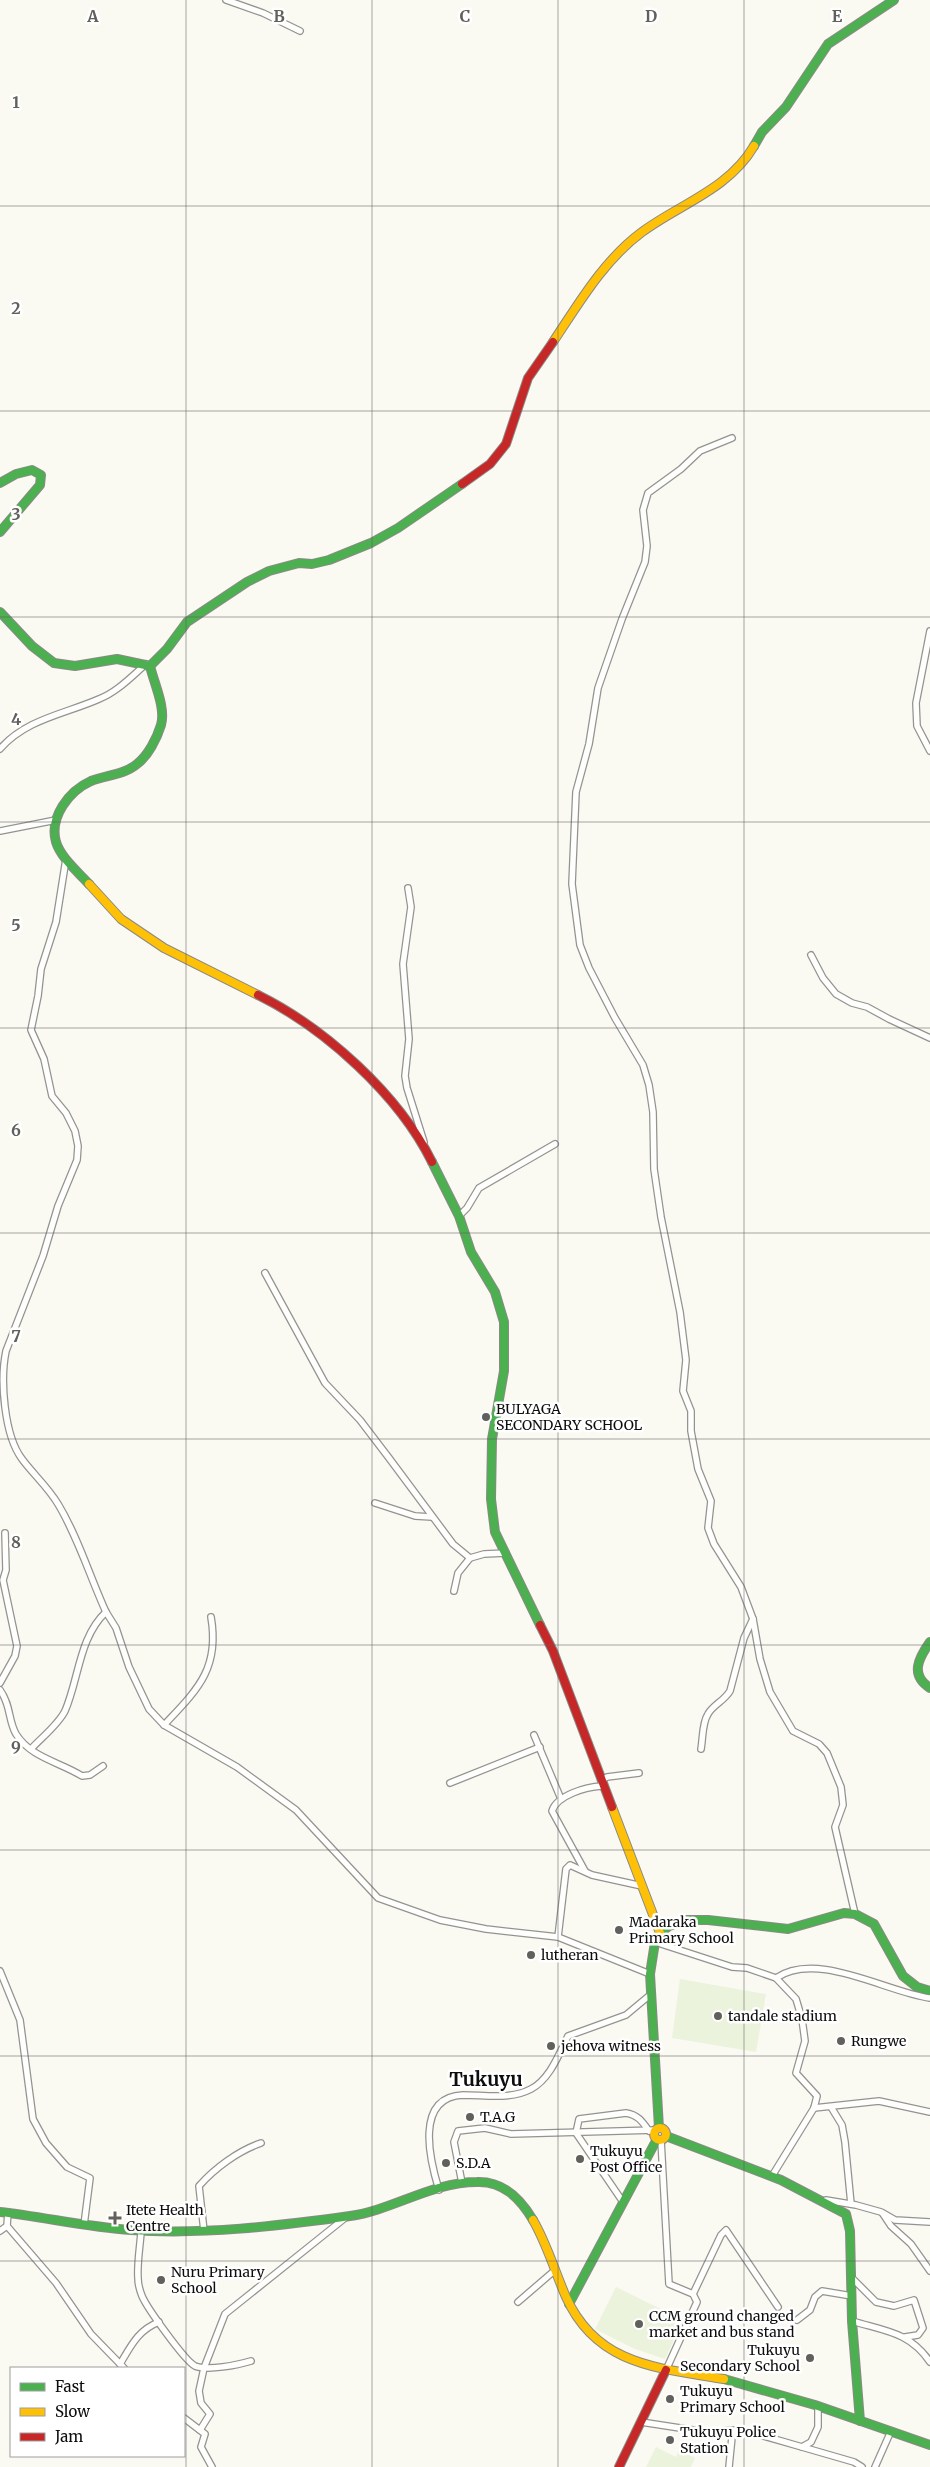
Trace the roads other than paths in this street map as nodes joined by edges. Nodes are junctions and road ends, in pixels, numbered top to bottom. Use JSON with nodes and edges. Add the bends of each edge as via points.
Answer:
{"nodes":[{"id":1,"x":226,"y":0,"type":"edge"},
{"id":2,"x":894,"y":0,"type":"edge"},
{"id":3,"x":300,"y":32,"type":"dead end"},
{"id":4,"x":732,"y":438,"type":"dead end"},
{"id":5,"x":0,"y":483,"type":"edge"},
{"id":6,"x":0,"y":532,"type":"edge"},
{"id":7,"x":0,"y":612,"type":"edge"},
{"id":8,"x":930,"y":631,"type":"edge"},
{"id":9,"x":148,"y":665,"type":"junction"},
{"id":10,"x":0,"y":749,"type":"edge"},
{"id":11,"x":930,"y":751,"type":"edge"},
{"id":12,"x":56,"y":820,"type":"junction"},
{"id":13,"x":0,"y":831,"type":"edge"},
{"id":14,"x":66,"y":859,"type":"junction"},
{"id":15,"x":408,"y":888,"type":"dead end"},
{"id":16,"x":810,"y":955,"type":"dead end"},
{"id":17,"x":930,"y":1038,"type":"edge"},
{"id":18,"x":555,"y":1144,"type":"dead end"},
{"id":19,"x":426,"y":1148,"type":"junction"},
{"id":20,"x":459,"y":1216,"type":"junction"},
{"id":21,"x":265,"y":1273,"type":"dead end"},
{"id":22,"x":375,"y":1503,"type":"dead end"},
{"id":23,"x":432,"y":1517,"type":"junction"},
{"id":24,"x":5,"y":1533,"type":"dead end"},
{"id":25,"x":506,"y":1553,"type":"junction"},
{"id":26,"x":470,"y":1558,"type":"junction"},
{"id":27,"x":454,"y":1591,"type":"dead end"},
{"id":28,"x":106,"y":1612,"type":"junction"},
{"id":29,"x":211,"y":1617,"type":"dead end"},
{"id":30,"x":753,"y":1619,"type":"junction"},
{"id":31,"x":930,"y":1642,"type":"edge"},
{"id":32,"x":0,"y":1683,"type":"edge"},
{"id":33,"x":930,"y":1688,"type":"edge"},
{"id":34,"x":0,"y":1690,"type":"edge"},
{"id":35,"x":164,"y":1725,"type":"junction"},
{"id":36,"x":534,"y":1735,"type":"dead end"},
{"id":37,"x":540,"y":1747,"type":"junction"},
{"id":38,"x":31,"y":1749,"type":"junction"},
{"id":39,"x":701,"y":1749,"type":"dead end"},
{"id":40,"x":103,"y":1766,"type":"dead end"},
{"id":41,"x":639,"y":1774,"type":"dead end"},
{"id":42,"x":450,"y":1783,"type":"dead end"},
{"id":43,"x":601,"y":1784,"type":"junction"},
{"id":44,"x":561,"y":1799,"type":"junction"},
{"id":45,"x":585,"y":1871,"type":"junction"},
{"id":46,"x":642,"y":1886,"type":"junction"},
{"id":47,"x":855,"y":1914,"type":"junction"},
{"id":48,"x":660,"y":1933,"type":"junction"},
{"id":49,"x":558,"y":1938,"type":"junction"},
{"id":50,"x":655,"y":1942,"type":"junction"},
{"id":51,"x":0,"y":1971,"type":"edge"},
{"id":52,"x":650,"y":1974,"type":"junction"},
{"id":53,"x":776,"y":1978,"type":"junction"},
{"id":54,"x":930,"y":1992,"type":"edge"},
{"id":55,"x":650,"y":1995,"type":"junction"},
{"id":56,"x":930,"y":1998,"type":"edge"},
{"id":57,"x":831,"y":2107,"type":"junction"},
{"id":58,"x":814,"y":2108,"type":"junction"},
{"id":59,"x":930,"y":2112,"type":"edge"},
{"id":60,"x":576,"y":2133,"type":"junction"},
{"id":61,"x":658,"y":2134,"type":"junction"},
{"id":62,"x":261,"y":2143,"type":"dead end"},
{"id":63,"x":772,"y":2176,"type":"junction"},
{"id":64,"x":462,"y":2183,"type":"junction"},
{"id":65,"x":439,"y":2190,"type":"junction"},
{"id":66,"x":824,"y":2200,"type":"junction"},
{"id":67,"x":623,"y":2202,"type":"junction"},
{"id":68,"x":851,"y":2204,"type":"junction"},
{"id":69,"x":4,"y":2212,"type":"edge"},
{"id":70,"x":882,"y":2212,"type":"junction"},
{"id":71,"x":346,"y":2216,"type":"junction"},
{"id":72,"x":930,"y":2222,"type":"edge"},
{"id":73,"x":84,"y":2225,"type":"junction"},
{"id":74,"x":7,"y":2226,"type":"junction"},
{"id":75,"x":0,"y":2231,"type":"edge"},
{"id":76,"x":204,"y":2231,"type":"junction"},
{"id":77,"x":141,"y":2232,"type":"junction"},
{"id":78,"x":554,"y":2271,"type":"junction"},
{"id":79,"x":930,"y":2271,"type":"edge"},
{"id":80,"x":851,"y":2277,"type":"junction"},
{"id":81,"x":693,"y":2294,"type":"junction"},
{"id":82,"x":852,"y":2296,"type":"junction"},
{"id":83,"x":518,"y":2302,"type":"dead end"},
{"id":84,"x":569,"y":2304,"type":"junction"},
{"id":85,"x":778,"y":2307,"type":"dead end"},
{"id":86,"x":797,"y":2320,"type":"dead end"},
{"id":87,"x":852,"y":2321,"type":"junction"},
{"id":88,"x":159,"y":2322,"type":"junction"},
{"id":89,"x":905,"y":2337,"type":"junction"},
{"id":90,"x":251,"y":2361,"type":"dead end"},
{"id":91,"x":930,"y":2362,"type":"edge"},
{"id":92,"x":122,"y":2366,"type":"edge"},
{"id":93,"x":204,"y":2368,"type":"junction"},
{"id":94,"x":666,"y":2370,"type":"junction"},
{"id":95,"x":818,"y":2407,"type":"junction"},
{"id":96,"x":185,"y":2419,"type":"edge"},
{"id":97,"x":860,"y":2421,"type":"junction"},
{"id":98,"x":640,"y":2422,"type":"junction"},
{"id":99,"x":200,"y":2430,"type":"junction"},
{"id":100,"x":736,"y":2430,"type":"junction"},
{"id":101,"x":891,"y":2431,"type":"junction"},
{"id":102,"x":930,"y":2445,"type":"edge"},
{"id":103,"x":802,"y":2447,"type":"junction"},
{"id":104,"x":212,"y":2467,"type":"edge"},
{"id":105,"x":619,"y":2467,"type":"edge"},
{"id":106,"x":729,"y":2467,"type":"edge"},
{"id":107,"x":862,"y":2467,"type":"edge"},
{"id":108,"x":875,"y":2467,"type":"edge"}],
"edges":[{"from":1,"to":3,"type":"street","via":[[263,13]]},
{"from":2,"to":9,"type":"main road","via":[[828,44],[744,161],[698,200],[642,232],[600,273],[528,378],[506,444],[490,464],[371,543],[330,560],[299,563],[269,571],[247,582],[187,622],[167,649]]},
{"from":4,"to":30,"type":"street","via":[[700,451],[648,493],[643,510],[647,546],[645,562],[598,688],[589,744],[576,792],[572,884],[580,945],[615,1018],[640,1058],[649,1085],[654,1169],[686,1360],[683,1391],[691,1411],[698,1469],[711,1501],[708,1528],[714,1544],[741,1587]]},
{"from":5,"to":6,"type":"main road","via":[[32,470],[41,475],[40,485]]},
{"from":7,"to":9,"type":"main road","via":[[54,663],[67,666],[111,659],[134,660]]},
{"from":8,"to":11,"type":"street","via":[[916,703],[917,726]]},
{"from":9,"to":10,"type":"street","via":[[116,690],[29,726]]},
{"from":9,"to":12,"type":"main road","via":[[162,713],[161,726],[149,750],[138,764],[126,771],[78,788],[65,801]]},
{"from":12,"to":13,"type":"street"},
{"from":12,"to":14,"type":"main road","via":[[56,842]]},
{"from":14,"to":19,"type":"main road","via":[[121,919],[164,948],[267,999],[328,1039],[379,1085]]},
{"from":14,"to":28,"type":"street","via":[[56,922],[41,969],[31,1030],[44,1059],[52,1096],[75,1131],[77,1160],[18,1315],[3,1366],[11,1441],[58,1504]]},
{"from":15,"to":19,"type":"street","via":[[410,907],[403,964],[409,1039],[405,1076]]},
{"from":16,"to":17,"type":"street","via":[[836,994]]},
{"from":18,"to":20,"type":"street","via":[[479,1188]]},
{"from":19,"to":20,"type":"main road"},
{"from":20,"to":25,"type":"main road","via":[[472,1252],[495,1292],[504,1322],[504,1371],[492,1439],[491,1499],[495,1532]]},
{"from":21,"to":23,"type":"street","via":[[325,1383],[378,1443]]},
{"from":22,"to":23,"type":"street","via":[[415,1516]]},
{"from":23,"to":26,"type":"street","via":[[453,1544]]},
{"from":24,"to":32,"type":"street","via":[[6,1570],[2,1580],[18,1646]]},
{"from":25,"to":26,"type":"street"},
{"from":25,"to":43,"type":"main road","via":[[553,1651]]},
{"from":26,"to":27,"type":"street","via":[[458,1573]]},
{"from":28,"to":35,"type":"street","via":[[116,1628],[129,1667],[149,1709]]},
{"from":28,"to":38,"type":"street","via":[[95,1622],[87,1638],[74,1688],[63,1714]]},
{"from":29,"to":35,"type":"street","via":[[214,1643],[208,1672]]},
{"from":30,"to":39,"type":"street","via":[[744,1638],[730,1691],[708,1713]]},
{"from":30,"to":47,"type":"street","via":[[770,1692],[793,1731],[819,1744],[827,1753],[841,1787],[843,1805],[835,1827]]},
{"from":31,"to":33,"type":"main road","via":[[917,1661],[916,1672],[922,1683]]},
{"from":34,"to":38,"type":"street","via":[[8,1700],[16,1734]]},
{"from":35,"to":49,"type":"street","via":[[238,1767],[296,1810],[378,1898],[440,1920]]},
{"from":36,"to":37,"type":"street"},
{"from":37,"to":42,"type":"street"},
{"from":37,"to":44,"type":"street"},
{"from":38,"to":40,"type":"street","via":[[82,1776],[90,1775]]},
{"from":41,"to":43,"type":"street","via":[[607,1777]]},
{"from":43,"to":44,"type":"street"},
{"from":43,"to":46,"type":"main road"},
{"from":44,"to":45,"type":"street","via":[[554,1803],[552,1811]]},
{"from":45,"to":46,"type":"street"},
{"from":45,"to":49,"type":"street","via":[[570,1865],[566,1869]]},
{"from":46,"to":48,"type":"main road"},
{"from":47,"to":48,"type":"main road","via":[[844,1913],[788,1930],[685,1920]]},
{"from":47,"to":54,"type":"main road","via":[[874,1924],[904,1976],[917,1987]]},
{"from":48,"to":50,"type":"main road"},
{"from":49,"to":52,"type":"street"},
{"from":50,"to":52,"type":"main road"},
{"from":50,"to":53,"type":"street"},
{"from":51,"to":73,"type":"street","via":[[20,2020],[33,2119],[46,2143],[67,2167],[90,2178]]},
{"from":52,"to":55,"type":"main road"},
{"from":53,"to":56,"type":"street","via":[[786,1972],[802,1970],[846,1972]]},
{"from":53,"to":58,"type":"street","via":[[796,1999],[805,2041],[796,2073],[817,2096]]},
{"from":55,"to":61,"type":"main road"},
{"from":55,"to":65,"type":"street","via":[[626,2014],[568,2036],[546,2076],[533,2088],[519,2094],[461,2095],[445,2100],[430,2120],[430,2159]]},
{"from":57,"to":58,"type":"street"},
{"from":57,"to":59,"type":"street","via":[[879,2101]]},
{"from":57,"to":68,"type":"street","via":[[842,2125]]},
{"from":58,"to":63,"type":"street"},
{"from":60,"to":61,"type":"street"},
{"from":60,"to":61,"type":"street","via":[[580,2118],[626,2113],[638,2116]]},
{"from":60,"to":64,"type":"street","via":[[511,2134],[485,2128],[458,2131],[454,2142]]},
{"from":60,"to":67,"type":"street"},
{"from":61,"to":63,"type":"main road"},
{"from":61,"to":67,"type":"main road"},
{"from":61,"to":81,"type":"street","via":[[668,2284]]},
{"from":62,"to":76,"type":"street","via":[[211,2173],[199,2186]]},
{"from":63,"to":66,"type":"main road"},
{"from":64,"to":65,"type":"main road"},
{"from":64,"to":78,"type":"main road","via":[[493,2183],[520,2199],[534,2219]]},
{"from":65,"to":71,"type":"main road","via":[[371,2212]]},
{"from":66,"to":68,"type":"street"},
{"from":66,"to":80,"type":"main road","via":[[846,2214],[850,2232]]},
{"from":67,"to":84,"type":"main road"},
{"from":68,"to":70,"type":"street"},
{"from":69,"to":73,"type":"main road"},
{"from":69,"to":74,"type":"street"},
{"from":70,"to":72,"type":"street","via":[[895,2220]]},
{"from":70,"to":79,"type":"street"},
{"from":71,"to":76,"type":"main road"},
{"from":71,"to":93,"type":"street","via":[[225,2314]]},
{"from":73,"to":77,"type":"main road"},
{"from":74,"to":75,"type":"street"},
{"from":74,"to":92,"type":"street","via":[[56,2283],[91,2334]]},
{"from":76,"to":77,"type":"main road"},
{"from":77,"to":88,"type":"street","via":[[138,2278],[142,2297]]},
{"from":78,"to":83,"type":"street"},
{"from":78,"to":84,"type":"main road"},
{"from":80,"to":82,"type":"main road"},
{"from":80,"to":89,"type":"street","via":[[876,2302],[894,2306],[914,2300],[923,2328],[918,2335]]},
{"from":81,"to":85,"type":"street","via":[[726,2230]]},
{"from":81,"to":94,"type":"street","via":[[697,2302]]},
{"from":82,"to":86,"type":"street","via":[[822,2292],[815,2297],[810,2310]]},
{"from":82,"to":87,"type":"main road"},
{"from":84,"to":94,"type":"main road","via":[[590,2336],[636,2362]]},
{"from":87,"to":89,"type":"street"},
{"from":87,"to":97,"type":"main road"},
{"from":88,"to":92,"type":"street","via":[[147,2326],[140,2333]]},
{"from":88,"to":93,"type":"street","via":[[193,2365]]},
{"from":89,"to":91,"type":"street","via":[[920,2347]]},
{"from":90,"to":93,"type":"street","via":[[234,2367]]},
{"from":93,"to":99,"type":"street","via":[[199,2391],[201,2403],[210,2414]]},
{"from":94,"to":95,"type":"main road","via":[[741,2383]]},
{"from":94,"to":98,"type":"main road"},
{"from":95,"to":97,"type":"main road"},
{"from":95,"to":103,"type":"street","via":[[818,2427],[811,2442]]},
{"from":96,"to":99,"type":"street"},
{"from":97,"to":101,"type":"main road"},
{"from":98,"to":100,"type":"street","via":[[706,2432]]},
{"from":98,"to":105,"type":"main road"},
{"from":99,"to":104,"type":"street","via":[[205,2434],[202,2447]]},
{"from":100,"to":103,"type":"street"},
{"from":100,"to":106,"type":"street","via":[[732,2437]]},
{"from":101,"to":102,"type":"main road"},
{"from":101,"to":108,"type":"street"},
{"from":103,"to":107,"type":"street"}]}
